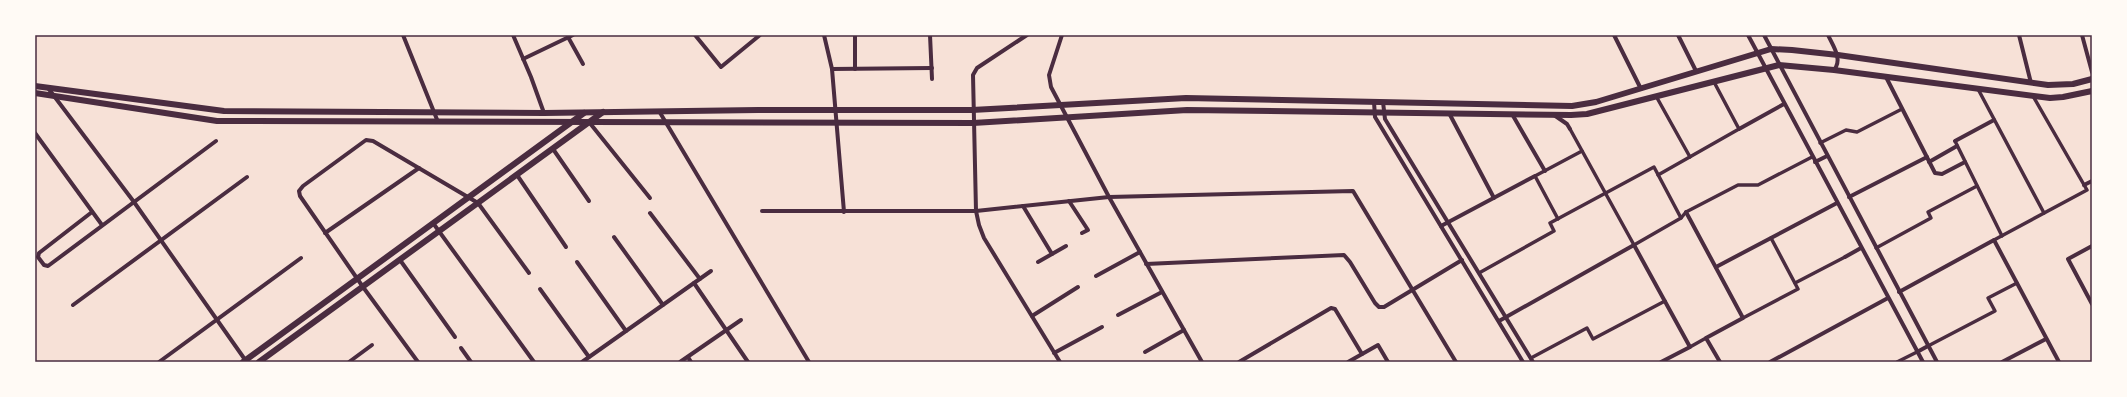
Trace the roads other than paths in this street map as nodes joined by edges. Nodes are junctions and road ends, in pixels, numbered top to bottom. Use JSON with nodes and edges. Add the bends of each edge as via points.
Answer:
{"nodes":[{"id":1,"x":403,"y":35,"type":"edge"},
{"id":2,"x":513,"y":35,"type":"edge"},
{"id":3,"x":573,"y":35,"type":"edge"},
{"id":4,"x":695,"y":35,"type":"edge"},
{"id":5,"x":760,"y":35,"type":"edge"},
{"id":6,"x":824,"y":35,"type":"edge"},
{"id":7,"x":855,"y":35,"type":"edge"},
{"id":8,"x":930,"y":35,"type":"edge"},
{"id":9,"x":1027,"y":35,"type":"edge"},
{"id":10,"x":1062,"y":35,"type":"edge"},
{"id":11,"x":1614,"y":35,"type":"edge"},
{"id":12,"x":1678,"y":35,"type":"edge"},
{"id":13,"x":1748,"y":35,"type":"edge"},
{"id":14,"x":1764,"y":35,"type":"edge"},
{"id":15,"x":1828,"y":35,"type":"edge"},
{"id":16,"x":2019,"y":35,"type":"edge"},
{"id":17,"x":2082,"y":35,"type":"edge"},
{"id":18,"x":568,"y":37,"type":"junction"},
{"id":19,"x":1771,"y":49,"type":"junction"},
{"id":20,"x":1757,"y":52,"type":"junction"},
{"id":21,"x":1838,"y":55,"type":"junction"},
{"id":22,"x":524,"y":60,"type":"junction"},
{"id":23,"x":583,"y":64,"type":"dead end"},
{"id":24,"x":1779,"y":65,"type":"junction"},
{"id":25,"x":932,"y":68,"type":"junction"},
{"id":26,"x":1764,"y":68,"type":"junction"},
{"id":27,"x":832,"y":69,"type":"junction"},
{"id":28,"x":855,"y":69,"type":"junction"},
{"id":29,"x":1834,"y":70,"type":"junction"},
{"id":30,"x":1696,"y":71,"type":"junction"},
{"id":31,"x":2092,"y":72,"type":"edge"},
{"id":32,"x":1886,"y":77,"type":"junction"},
{"id":33,"x":932,"y":79,"type":"dead end"},
{"id":34,"x":2092,"y":79,"type":"edge"},
{"id":35,"x":1714,"y":81,"type":"junction"},
{"id":36,"x":2021,"y":82,"type":"junction"},
{"id":37,"x":2031,"y":83,"type":"junction"},
{"id":38,"x":35,"y":86,"type":"edge"},
{"id":39,"x":48,"y":88,"type":"junction"},
{"id":40,"x":1641,"y":89,"type":"junction"},
{"id":41,"x":1978,"y":89,"type":"junction"},
{"id":42,"x":2092,"y":91,"type":"edge"},
{"id":43,"x":35,"y":93,"type":"edge"},
{"id":44,"x":2020,"y":94,"type":"junction"},
{"id":45,"x":54,"y":96,"type":"junction"},
{"id":46,"x":1656,"y":96,"type":"junction"},
{"id":47,"x":2033,"y":96,"type":"junction"},
{"id":48,"x":1374,"y":102,"type":"junction"},
{"id":49,"x":1383,"y":102,"type":"junction"},
{"id":50,"x":1784,"y":104,"type":"junction"},
{"id":51,"x":1061,"y":105,"type":"junction"},
{"id":52,"x":1902,"y":109,"type":"junction"},
{"id":53,"x":836,"y":110,"type":"junction"},
{"id":54,"x":972,"y":110,"type":"junction"},
{"id":55,"x":302,"y":111,"type":"junction"},
{"id":56,"x":659,"y":111,"type":"junction"},
{"id":57,"x":435,"y":112,"type":"junction"},
{"id":58,"x":603,"y":112,"type":"junction"},
{"id":59,"x":1374,"y":112,"type":"junction"},
{"id":60,"x":1383,"y":112,"type":"junction"},
{"id":61,"x":544,"y":113,"type":"junction"},
{"id":62,"x":584,"y":113,"type":"junction"},
{"id":63,"x":1449,"y":113,"type":"junction"},
{"id":64,"x":1512,"y":114,"type":"junction"},
{"id":65,"x":1553,"y":115,"type":"junction"},
{"id":66,"x":1067,"y":117,"type":"junction"},
{"id":67,"x":1994,"y":120,"type":"junction"},
{"id":68,"x":303,"y":121,"type":"junction"},
{"id":69,"x":664,"y":121,"type":"junction"},
{"id":70,"x":438,"y":122,"type":"junction"},
{"id":71,"x":571,"y":122,"type":"junction"},
{"id":72,"x":589,"y":122,"type":"junction"},
{"id":73,"x":837,"y":123,"type":"junction"},
{"id":74,"x":973,"y":123,"type":"junction"},
{"id":75,"x":1570,"y":129,"type":"joint"},
{"id":76,"x":1739,"y":129,"type":"junction"},
{"id":77,"x":35,"y":133,"type":"edge"},
{"id":78,"x":216,"y":140,"type":"dead end"},
{"id":79,"x":1955,"y":141,"type":"joint"},
{"id":80,"x":1820,"y":143,"type":"junction"},
{"id":81,"x":1957,"y":146,"type":"junction"},
{"id":82,"x":553,"y":149,"type":"junction"},
{"id":83,"x":1582,"y":151,"type":"junction"},
{"id":84,"x":1827,"y":156,"type":"junction"},
{"id":85,"x":1690,"y":157,"type":"junction"},
{"id":86,"x":1812,"y":157,"type":"junction"},
{"id":87,"x":1927,"y":157,"type":"junction"},
{"id":88,"x":1815,"y":162,"type":"junction"},
{"id":89,"x":1929,"y":162,"type":"junction"},
{"id":90,"x":1965,"y":162,"type":"junction"},
{"id":91,"x":419,"y":168,"type":"junction"},
{"id":92,"x":1545,"y":171,"type":"junction"},
{"id":93,"x":517,"y":175,"type":"junction"},
{"id":94,"x":1658,"y":175,"type":"junction"},
{"id":95,"x":1535,"y":176,"type":"junction"},
{"id":96,"x":247,"y":177,"type":"dead end"},
{"id":97,"x":2092,"y":181,"type":"edge"},
{"id":98,"x":2084,"y":185,"type":"junction"},
{"id":99,"x":1977,"y":186,"type":"junction"},
{"id":100,"x":1605,"y":193,"type":"junction"},
{"id":101,"x":468,"y":197,"type":"junction"},
{"id":102,"x":1109,"y":197,"type":"junction"},
{"id":103,"x":1849,"y":197,"type":"junction"},
{"id":104,"x":650,"y":198,"type":"dead end"},
{"id":105,"x":1494,"y":198,"type":"junction"},
{"id":106,"x":589,"y":201,"type":"dead end"},
{"id":107,"x":1069,"y":201,"type":"junction"},
{"id":108,"x":134,"y":202,"type":"junction"},
{"id":109,"x":478,"y":203,"type":"junction"},
{"id":110,"x":1837,"y":203,"type":"junction"},
{"id":111,"x":1023,"y":206,"type":"junction"},
{"id":112,"x":762,"y":211,"type":"dead end"},
{"id":113,"x":976,"y":211,"type":"junction"},
{"id":114,"x":92,"y":212,"type":"junction"},
{"id":115,"x":844,"y":212,"type":"junction"},
{"id":116,"x":1686,"y":212,"type":"junction"},
{"id":117,"x":650,"y":213,"type":"dead end"},
{"id":118,"x":2044,"y":213,"type":"junction"},
{"id":119,"x":1681,"y":218,"type":"junction"},
{"id":120,"x":1558,"y":219,"type":"junction"},
{"id":121,"x":433,"y":223,"type":"junction"},
{"id":122,"x":1448,"y":223,"type":"junction"},
{"id":123,"x":102,"y":225,"type":"junction"},
{"id":124,"x":1441,"y":226,"type":"junction"},
{"id":125,"x":439,"y":232,"type":"junction"},
{"id":126,"x":325,"y":233,"type":"junction"},
{"id":127,"x":1082,"y":233,"type":"dead end"},
{"id":128,"x":2002,"y":236,"type":"junction"},
{"id":129,"x":614,"y":237,"type":"dead end"},
{"id":130,"x":1771,"y":238,"type":"junction"},
{"id":131,"x":1994,"y":240,"type":"junction"},
{"id":132,"x":161,"y":241,"type":"junction"},
{"id":133,"x":1634,"y":245,"type":"junction"},
{"id":134,"x":1066,"y":246,"type":"dead end"},
{"id":135,"x":2092,"y":246,"type":"edge"},
{"id":136,"x":566,"y":247,"type":"dead end"},
{"id":137,"x":1861,"y":248,"type":"junction"},
{"id":138,"x":1876,"y":248,"type":"junction"},
{"id":139,"x":1140,"y":252,"type":"junction"},
{"id":140,"x":1052,"y":254,"type":"junction"},
{"id":141,"x":1845,"y":256,"type":"joint"},
{"id":142,"x":301,"y":258,"type":"dead end"},
{"id":143,"x":400,"y":260,"type":"junction"},
{"id":144,"x":1462,"y":260,"type":"junction"},
{"id":145,"x":577,"y":262,"type":"dead end"},
{"id":146,"x":1038,"y":262,"type":"dead end"},
{"id":147,"x":1146,"y":264,"type":"junction"},
{"id":148,"x":1716,"y":267,"type":"junction"},
{"id":149,"x":711,"y":271,"type":"dead end"},
{"id":150,"x":529,"y":273,"type":"dead end"},
{"id":151,"x":1479,"y":273,"type":"junction"},
{"id":152,"x":1096,"y":276,"type":"dead end"},
{"id":153,"x":357,"y":278,"type":"junction"},
{"id":154,"x":700,"y":279,"type":"junction"},
{"id":155,"x":694,"y":283,"type":"junction"},
{"id":156,"x":1795,"y":283,"type":"junction"},
{"id":157,"x":2017,"y":283,"type":"junction"},
{"id":158,"x":363,"y":287,"type":"junction"},
{"id":159,"x":1078,"y":287,"type":"dead end"},
{"id":160,"x":540,"y":289,"type":"dead end"},
{"id":161,"x":1413,"y":290,"type":"junction"},
{"id":162,"x":1162,"y":292,"type":"junction"},
{"id":163,"x":1899,"y":292,"type":"junction"},
{"id":164,"x":1888,"y":298,"type":"junction"},
{"id":165,"x":1665,"y":301,"type":"junction"},
{"id":166,"x":74,"y":304,"type":"dead end"},
{"id":167,"x":2092,"y":304,"type":"edge"},
{"id":168,"x":663,"y":305,"type":"junction"},
{"id":169,"x":1118,"y":315,"type":"dead end"},
{"id":170,"x":1032,"y":316,"type":"junction"},
{"id":171,"x":1506,"y":317,"type":"junction"},
{"id":172,"x":1743,"y":318,"type":"junction"},
{"id":173,"x":217,"y":320,"type":"junction"},
{"id":174,"x":741,"y":320,"type":"dead end"},
{"id":175,"x":1499,"y":321,"type":"junction"},
{"id":176,"x":1102,"y":327,"type":"dead end"},
{"id":177,"x":1184,"y":330,"type":"junction"},
{"id":178,"x":626,"y":331,"type":"junction"},
{"id":179,"x":726,"y":331,"type":"junction"},
{"id":180,"x":455,"y":336,"type":"dead end"},
{"id":181,"x":1706,"y":338,"type":"junction"},
{"id":182,"x":2046,"y":339,"type":"junction"},
{"id":183,"x":372,"y":345,"type":"dead end"},
{"id":184,"x":1928,"y":346,"type":"junction"},
{"id":185,"x":1690,"y":347,"type":"junction"},
{"id":186,"x":461,"y":348,"type":"dead end"},
{"id":187,"x":1145,"y":352,"type":"dead end"},
{"id":188,"x":1917,"y":352,"type":"junction"},
{"id":189,"x":1054,"y":353,"type":"junction"},
{"id":190,"x":1362,"y":354,"type":"junction"},
{"id":191,"x":589,"y":357,"type":"junction"},
{"id":192,"x":688,"y":357,"type":"junction"},
{"id":193,"x":1532,"y":360,"type":"edge"},
{"id":194,"x":245,"y":361,"type":"edge"},
{"id":195,"x":159,"y":362,"type":"edge"},
{"id":196,"x":259,"y":362,"type":"edge"},
{"id":197,"x":349,"y":362,"type":"edge"},
{"id":198,"x":418,"y":362,"type":"edge"},
{"id":199,"x":471,"y":362,"type":"edge"},
{"id":200,"x":534,"y":362,"type":"edge"},
{"id":201,"x":582,"y":362,"type":"edge"},
{"id":202,"x":680,"y":362,"type":"edge"},
{"id":203,"x":692,"y":362,"type":"edge"},
{"id":204,"x":748,"y":362,"type":"edge"},
{"id":205,"x":809,"y":362,"type":"edge"},
{"id":206,"x":1060,"y":362,"type":"edge"},
{"id":207,"x":1202,"y":362,"type":"edge"},
{"id":208,"x":1239,"y":362,"type":"edge"},
{"id":209,"x":1348,"y":362,"type":"edge"},
{"id":210,"x":1388,"y":362,"type":"edge"},
{"id":211,"x":1456,"y":362,"type":"edge"},
{"id":212,"x":1523,"y":362,"type":"edge"},
{"id":213,"x":1661,"y":362,"type":"edge"},
{"id":214,"x":1720,"y":362,"type":"edge"},
{"id":215,"x":1770,"y":362,"type":"edge"},
{"id":216,"x":1897,"y":362,"type":"edge"},
{"id":217,"x":1923,"y":362,"type":"edge"},
{"id":218,"x":1937,"y":362,"type":"edge"},
{"id":219,"x":2002,"y":362,"type":"edge"},
{"id":220,"x":2059,"y":362,"type":"edge"}],
"edges":[{"from":1,"to":57,"type":"street"},
{"from":2,"to":22,"type":"street"},
{"from":3,"to":18,"type":"street"},
{"from":4,"to":5,"type":"street","via":[[721,67]]},
{"from":6,"to":27,"type":"street"},
{"from":7,"to":28,"type":"street"},
{"from":8,"to":25,"type":"street"},
{"from":9,"to":54,"type":"street","via":[[977,68],[972,81]]},
{"from":10,"to":51,"type":"street","via":[[1049,75],[1051,87]]},
{"from":11,"to":40,"type":"street"},
{"from":12,"to":30,"type":"street"},
{"from":13,"to":20,"type":"street"},
{"from":14,"to":19,"type":"street"},
{"from":15,"to":21,"type":"street"},
{"from":16,"to":37,"type":"street"},
{"from":17,"to":31,"type":"street"},
{"from":18,"to":22,"type":"street"},
{"from":18,"to":23,"type":"street"},
{"from":19,"to":20,"type":"street"},
{"from":19,"to":21,"type":"street"},
{"from":19,"to":24,"type":"street"},
{"from":20,"to":26,"type":"street"},
{"from":20,"to":30,"type":"street"},
{"from":21,"to":29,"type":"street"},
{"from":21,"to":36,"type":"street"},
{"from":22,"to":61,"type":"street"},
{"from":24,"to":26,"type":"street"},
{"from":24,"to":29,"type":"street"},
{"from":24,"to":80,"type":"street"},
{"from":25,"to":28,"type":"street"},
{"from":25,"to":33,"type":"street"},
{"from":26,"to":35,"type":"street"},
{"from":26,"to":50,"type":"street"},
{"from":27,"to":28,"type":"street"},
{"from":27,"to":53,"type":"street"},
{"from":29,"to":32,"type":"street"},
{"from":30,"to":40,"type":"street"},
{"from":32,"to":41,"type":"street"},
{"from":32,"to":52,"type":"street"},
{"from":34,"to":37,"type":"street","via":[[2060,85]]},
{"from":35,"to":46,"type":"street"},
{"from":35,"to":76,"type":"street"},
{"from":36,"to":37,"type":"street"},
{"from":36,"to":44,"type":"street"},
{"from":38,"to":39,"type":"street"},
{"from":39,"to":45,"type":"street"},
{"from":39,"to":55,"type":"street","via":[[224,111]]},
{"from":40,"to":49,"type":"street","via":[[1572,106]]},
{"from":41,"to":44,"type":"street"},
{"from":41,"to":67,"type":"street"},
{"from":42,"to":47,"type":"street","via":[[2063,97]]},
{"from":43,"to":45,"type":"street"},
{"from":44,"to":47,"type":"street"},
{"from":45,"to":68,"type":"street","via":[[216,121]]},
{"from":45,"to":108,"type":"street"},
{"from":46,"to":65,"type":"street","via":[[1587,114]]},
{"from":46,"to":85,"type":"street"},
{"from":47,"to":98,"type":"street"},
{"from":48,"to":49,"type":"street"},
{"from":48,"to":51,"type":"street","via":[[1186,98]]},
{"from":48,"to":59,"type":"street"},
{"from":49,"to":60,"type":"street"},
{"from":50,"to":76,"type":"street"},
{"from":50,"to":86,"type":"street"},
{"from":51,"to":54,"type":"street"},
{"from":51,"to":66,"type":"street"},
{"from":52,"to":80,"type":"street","via":[[1857,132],[1846,130]]},
{"from":52,"to":87,"type":"street"},
{"from":53,"to":54,"type":"street"},
{"from":53,"to":56,"type":"street"},
{"from":53,"to":73,"type":"street"},
{"from":54,"to":74,"type":"street"},
{"from":55,"to":57,"type":"street"},
{"from":55,"to":68,"type":"street"},
{"from":56,"to":58,"type":"street"},
{"from":56,"to":69,"type":"street"},
{"from":57,"to":61,"type":"street"},
{"from":57,"to":70,"type":"street"},
{"from":58,"to":62,"type":"street"},
{"from":58,"to":72,"type":"street"},
{"from":59,"to":60,"type":"street"},
{"from":59,"to":66,"type":"street","via":[[1187,110]]},
{"from":59,"to":124,"type":"street"},
{"from":60,"to":63,"type":"street"},
{"from":60,"to":122,"type":"street"},
{"from":61,"to":62,"type":"street"},
{"from":62,"to":71,"type":"street"},
{"from":63,"to":64,"type":"street"},
{"from":63,"to":105,"type":"street"},
{"from":64,"to":65,"type":"street"},
{"from":64,"to":92,"type":"street"},
{"from":65,"to":75,"type":"street"},
{"from":66,"to":74,"type":"street"},
{"from":66,"to":102,"type":"street"},
{"from":67,"to":79,"type":"street"},
{"from":67,"to":118,"type":"street"},
{"from":68,"to":70,"type":"street"},
{"from":69,"to":72,"type":"street"},
{"from":69,"to":73,"type":"street"},
{"from":69,"to":205,"type":"street"},
{"from":70,"to":71,"type":"street"},
{"from":71,"to":72,"type":"street"},
{"from":71,"to":101,"type":"street"},
{"from":72,"to":82,"type":"street"},
{"from":72,"to":104,"type":"street"},
{"from":73,"to":74,"type":"street"},
{"from":73,"to":115,"type":"street"},
{"from":74,"to":113,"type":"street"},
{"from":75,"to":83,"type":"street"},
{"from":76,"to":85,"type":"street"},
{"from":77,"to":114,"type":"street"},
{"from":78,"to":108,"type":"street"},
{"from":79,"to":81,"type":"street"},
{"from":80,"to":84,"type":"street"},
{"from":81,"to":89,"type":"street"},
{"from":81,"to":90,"type":"street"},
{"from":82,"to":93,"type":"street"},
{"from":82,"to":106,"type":"street"},
{"from":83,"to":92,"type":"street"},
{"from":83,"to":100,"type":"street"},
{"from":84,"to":88,"type":"street"},
{"from":84,"to":103,"type":"street"},
{"from":85,"to":94,"type":"street"},
{"from":86,"to":88,"type":"street"},
{"from":86,"to":116,"type":"street","via":[[1758,185],[1738,185]]},
{"from":87,"to":89,"type":"street"},
{"from":87,"to":103,"type":"street"},
{"from":88,"to":110,"type":"street"},
{"from":89,"to":90,"type":"street","via":[[1935,173],[1942,174]]},
{"from":90,"to":99,"type":"street"},
{"from":91,"to":101,"type":"street"},
{"from":91,"to":126,"type":"street"},
{"from":91,"to":126,"type":"street","via":[[373,141],[366,140],[299,191]]},
{"from":92,"to":95,"type":"street"},
{"from":93,"to":109,"type":"street"},
{"from":93,"to":136,"type":"street"},
{"from":94,"to":100,"type":"street","via":[[1654,167]]},
{"from":94,"to":119,"type":"street"},
{"from":95,"to":105,"type":"street"},
{"from":95,"to":120,"type":"street"},
{"from":96,"to":132,"type":"street"},
{"from":97,"to":98,"type":"street"},
{"from":98,"to":118,"type":"street","via":[[2087,190]]},
{"from":99,"to":128,"type":"street"},
{"from":99,"to":138,"type":"street","via":[[1928,212],[1932,218]]},
{"from":100,"to":120,"type":"street"},
{"from":100,"to":133,"type":"street"},
{"from":101,"to":109,"type":"street"},
{"from":101,"to":121,"type":"street"},
{"from":102,"to":107,"type":"street"},
{"from":102,"to":139,"type":"street"},
{"from":102,"to":161,"type":"street","via":[[1353,191]]},
{"from":103,"to":138,"type":"street"},
{"from":105,"to":122,"type":"street"},
{"from":107,"to":111,"type":"street"},
{"from":107,"to":127,"type":"street","via":[[1088,230]]},
{"from":108,"to":123,"type":"street"},
{"from":108,"to":132,"type":"street"},
{"from":109,"to":125,"type":"street"},
{"from":109,"to":150,"type":"street"},
{"from":110,"to":130,"type":"street"},
{"from":110,"to":137,"type":"street"},
{"from":111,"to":113,"type":"street"},
{"from":111,"to":140,"type":"street"},
{"from":112,"to":115,"type":"street"},
{"from":113,"to":115,"type":"street"},
{"from":113,"to":170,"type":"street","via":[[984,238]]},
{"from":114,"to":123,"type":"street"},
{"from":114,"to":123,"type":"street","via":[[39,253],[41,262],[48,266]]},
{"from":116,"to":119,"type":"street"},
{"from":116,"to":148,"type":"street"},
{"from":117,"to":154,"type":"street"},
{"from":118,"to":128,"type":"street"},
{"from":119,"to":133,"type":"street"},
{"from":120,"to":151,"type":"street","via":[[1550,223],[1554,231]]},
{"from":121,"to":125,"type":"street"},
{"from":121,"to":153,"type":"street"},
{"from":122,"to":124,"type":"street"},
{"from":122,"to":151,"type":"street"},
{"from":124,"to":144,"type":"street"},
{"from":125,"to":143,"type":"street"},
{"from":125,"to":200,"type":"street"},
{"from":126,"to":153,"type":"street"},
{"from":128,"to":131,"type":"street"},
{"from":129,"to":168,"type":"street"},
{"from":130,"to":148,"type":"street"},
{"from":130,"to":156,"type":"street"},
{"from":131,"to":157,"type":"street"},
{"from":131,"to":163,"type":"street"},
{"from":132,"to":166,"type":"street"},
{"from":132,"to":173,"type":"street"},
{"from":133,"to":165,"type":"street"},
{"from":133,"to":171,"type":"street"},
{"from":134,"to":140,"type":"street"},
{"from":135,"to":167,"type":"street","via":[[2068,259]]},
{"from":137,"to":141,"type":"street"},
{"from":137,"to":164,"type":"street"},
{"from":138,"to":163,"type":"street"},
{"from":139,"to":147,"type":"street"},
{"from":139,"to":152,"type":"street"},
{"from":140,"to":146,"type":"street"},
{"from":141,"to":156,"type":"street"},
{"from":142,"to":173,"type":"street"},
{"from":143,"to":158,"type":"street"},
{"from":143,"to":180,"type":"street"},
{"from":144,"to":161,"type":"street"},
{"from":144,"to":175,"type":"street"},
{"from":145,"to":178,"type":"street"},
{"from":147,"to":161,"type":"street","via":[[1344,255],[1378,307],[1384,307]]},
{"from":147,"to":162,"type":"street"},
{"from":148,"to":172,"type":"street"},
{"from":149,"to":154,"type":"street"},
{"from":151,"to":171,"type":"street"},
{"from":153,"to":158,"type":"street"},
{"from":153,"to":194,"type":"street"},
{"from":154,"to":155,"type":"street"},
{"from":155,"to":168,"type":"street"},
{"from":155,"to":179,"type":"street"},
{"from":156,"to":172,"type":"street","via":[[1798,289]]},
{"from":157,"to":182,"type":"street"},
{"from":157,"to":184,"type":"street","via":[[1988,298],[1995,311]]},
{"from":158,"to":196,"type":"street"},
{"from":158,"to":198,"type":"street"},
{"from":159,"to":170,"type":"street"},
{"from":160,"to":191,"type":"street"},
{"from":161,"to":211,"type":"street"},
{"from":162,"to":169,"type":"street"},
{"from":162,"to":177,"type":"street"},
{"from":163,"to":184,"type":"street"},
{"from":164,"to":188,"type":"street"},
{"from":164,"to":215,"type":"street"},
{"from":165,"to":185,"type":"street"},
{"from":165,"to":193,"type":"street","via":[[1594,339],[1587,328]]},
{"from":168,"to":178,"type":"street"},
{"from":170,"to":189,"type":"street"},
{"from":171,"to":175,"type":"street"},
{"from":171,"to":193,"type":"street"},
{"from":172,"to":181,"type":"street"},
{"from":173,"to":194,"type":"street"},
{"from":173,"to":195,"type":"street"},
{"from":174,"to":179,"type":"street"},
{"from":175,"to":212,"type":"street"},
{"from":176,"to":189,"type":"street"},
{"from":177,"to":187,"type":"street"},
{"from":177,"to":207,"type":"street"},
{"from":178,"to":191,"type":"street"},
{"from":179,"to":192,"type":"street"},
{"from":179,"to":204,"type":"street"},
{"from":181,"to":185,"type":"street"},
{"from":181,"to":214,"type":"street"},
{"from":182,"to":219,"type":"street"},
{"from":182,"to":220,"type":"street"},
{"from":183,"to":197,"type":"street"},
{"from":184,"to":188,"type":"street"},
{"from":184,"to":218,"type":"street"},
{"from":185,"to":213,"type":"street"},
{"from":186,"to":199,"type":"street"},
{"from":188,"to":216,"type":"street"},
{"from":188,"to":217,"type":"street"},
{"from":189,"to":206,"type":"street"},
{"from":190,"to":208,"type":"street","via":[[1335,309],[1331,308]]},
{"from":190,"to":209,"type":"street"},
{"from":190,"to":210,"type":"street","via":[[1378,345]]},
{"from":191,"to":201,"type":"street"},
{"from":192,"to":202,"type":"street"},
{"from":192,"to":203,"type":"street"}]}
